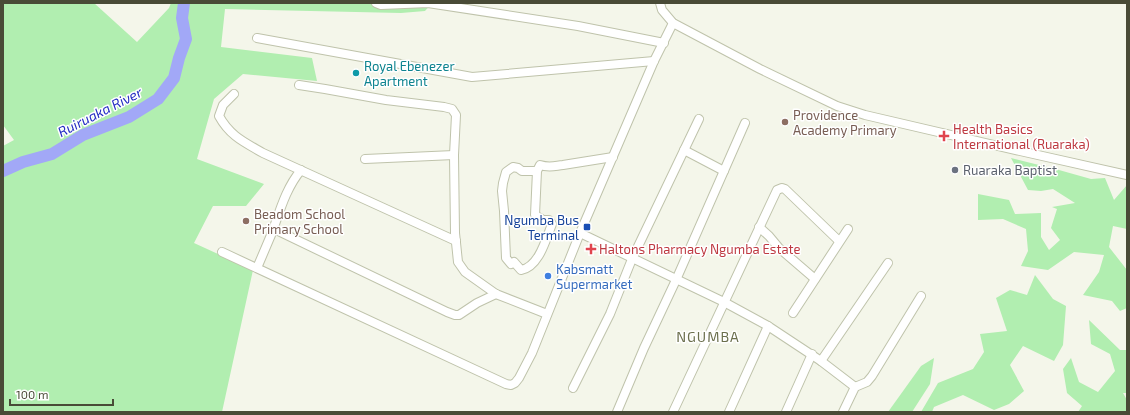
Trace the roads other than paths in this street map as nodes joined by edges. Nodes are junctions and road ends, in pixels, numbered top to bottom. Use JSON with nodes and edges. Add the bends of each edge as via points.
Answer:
{"nodes":[{"id":1,"x":376,"y":3,"type":"edge"},
{"id":2,"x":660,"y":3,"type":"edge"},
{"id":3,"x":673,"y":23,"type":"junction"},
{"id":4,"x":257,"y":38,"type":"dead end"},
{"id":5,"x":664,"y":43,"type":"junction"},
{"id":6,"x":654,"y":61,"type":"junction"},
{"id":7,"x":299,"y":86,"type":"dead end"},
{"id":8,"x":234,"y":94,"type":"dead end"},
{"id":9,"x":699,"y":119,"type":"dead end"},
{"id":10,"x":745,"y":123,"type":"dead end"},
{"id":11,"x":684,"y":150,"type":"junction"},
{"id":12,"x":454,"y":156,"type":"junction"},
{"id":13,"x":613,"y":157,"type":"junction"},
{"id":14,"x":365,"y":158,"type":"dead end"},
{"id":15,"x":301,"y":170,"type":"junction"},
{"id":16,"x":537,"y":171,"type":"junction"},
{"id":17,"x":724,"y":171,"type":"junction"},
{"id":18,"x":1127,"y":175,"type":"edge"},
{"id":19,"x":759,"y":227,"type":"junction"},
{"id":20,"x":274,"y":228,"type":"junction"},
{"id":21,"x":848,"y":229,"type":"dead end"},
{"id":22,"x":580,"y":233,"type":"junction"},
{"id":23,"x":456,"y":241,"type":"junction"},
{"id":24,"x":840,"y":241,"type":"junction"},
{"id":25,"x":222,"y":252,"type":"dead end"},
{"id":26,"x":632,"y":259,"type":"junction"},
{"id":27,"x":888,"y":263,"type":"dead end"},
{"id":28,"x":257,"y":268,"type":"junction"},
{"id":29,"x":815,"y":279,"type":"junction"},
{"id":30,"x":676,"y":280,"type":"junction"},
{"id":31,"x":496,"y":294,"type":"junction"},
{"id":32,"x":921,"y":296,"type":"dead end"},
{"id":33,"x":724,"y":302,"type":"junction"},
{"id":34,"x":793,"y":313,"type":"dead end"},
{"id":35,"x":547,"y":314,"type":"junction"},
{"id":36,"x":768,"y":326,"type":"junction"},
{"id":37,"x":812,"y":354,"type":"junction"},
{"id":38,"x":822,"y":361,"type":"junction"},
{"id":39,"x":855,"y":387,"type":"junction"},
{"id":40,"x":573,"y":388,"type":"dead end"},
{"id":41,"x":617,"y":412,"type":"edge"},
{"id":42,"x":673,"y":412,"type":"edge"},
{"id":43,"x":729,"y":412,"type":"edge"},
{"id":44,"x":786,"y":412,"type":"edge"},
{"id":45,"x":843,"y":412,"type":"edge"}],
"edges":[{"from":1,"to":5,"type":"street","via":[[428,3],[578,26]]},
{"from":2,"to":3,"type":"street","via":[[662,10]]},
{"from":3,"to":5,"type":"street"},
{"from":3,"to":18,"type":"street","via":[[837,106]]},
{"from":4,"to":6,"type":"street","via":[[472,77]]},
{"from":5,"to":6,"type":"street"},
{"from":6,"to":13,"type":"street"},
{"from":7,"to":12,"type":"street","via":[[452,109],[456,115]]},
{"from":8,"to":15,"type":"street","via":[[223,105],[219,116],[232,134],[263,153]]},
{"from":9,"to":11,"type":"street"},
{"from":10,"to":17,"type":"street"},
{"from":11,"to":17,"type":"street"},
{"from":11,"to":26,"type":"street"},
{"from":12,"to":14,"type":"street"},
{"from":12,"to":23,"type":"street"},
{"from":13,"to":16,"type":"street","via":[[557,166],[540,165]]},
{"from":13,"to":22,"type":"street"},
{"from":15,"to":20,"type":"street","via":[[284,196]]},
{"from":15,"to":23,"type":"street"},
{"from":16,"to":16,"type":"street","via":[[522,171],[513,167],[506,172],[503,183],[506,258],[521,270],[532,265],[537,259],[552,224],[536,214]]},
{"from":17,"to":30,"type":"street"},
{"from":19,"to":24,"type":"street","via":[[777,190],[782,188]]},
{"from":19,"to":29,"type":"street","via":[[778,248]]},
{"from":19,"to":33,"type":"street"},
{"from":20,"to":28,"type":"street"},
{"from":20,"to":31,"type":"street","via":[[455,315]]},
{"from":21,"to":24,"type":"street"},
{"from":22,"to":26,"type":"street"},
{"from":22,"to":35,"type":"street"},
{"from":23,"to":31,"type":"street","via":[[457,259],[462,268]]},
{"from":24,"to":29,"type":"street"},
{"from":25,"to":28,"type":"street"},
{"from":26,"to":30,"type":"street"},
{"from":26,"to":40,"type":"street","via":[[607,320]]},
{"from":27,"to":38,"type":"street"},
{"from":28,"to":35,"type":"street","via":[[511,385],[519,378],[532,353]]},
{"from":29,"to":34,"type":"street"},
{"from":30,"to":33,"type":"street"},
{"from":30,"to":41,"type":"street"},
{"from":31,"to":35,"type":"street"},
{"from":32,"to":39,"type":"street","via":[[872,376],[867,382]]},
{"from":33,"to":36,"type":"street"},
{"from":33,"to":42,"type":"street"},
{"from":36,"to":37,"type":"street"},
{"from":36,"to":43,"type":"street"},
{"from":37,"to":38,"type":"street"},
{"from":37,"to":44,"type":"street"},
{"from":38,"to":39,"type":"street"},
{"from":39,"to":45,"type":"street"}]}
